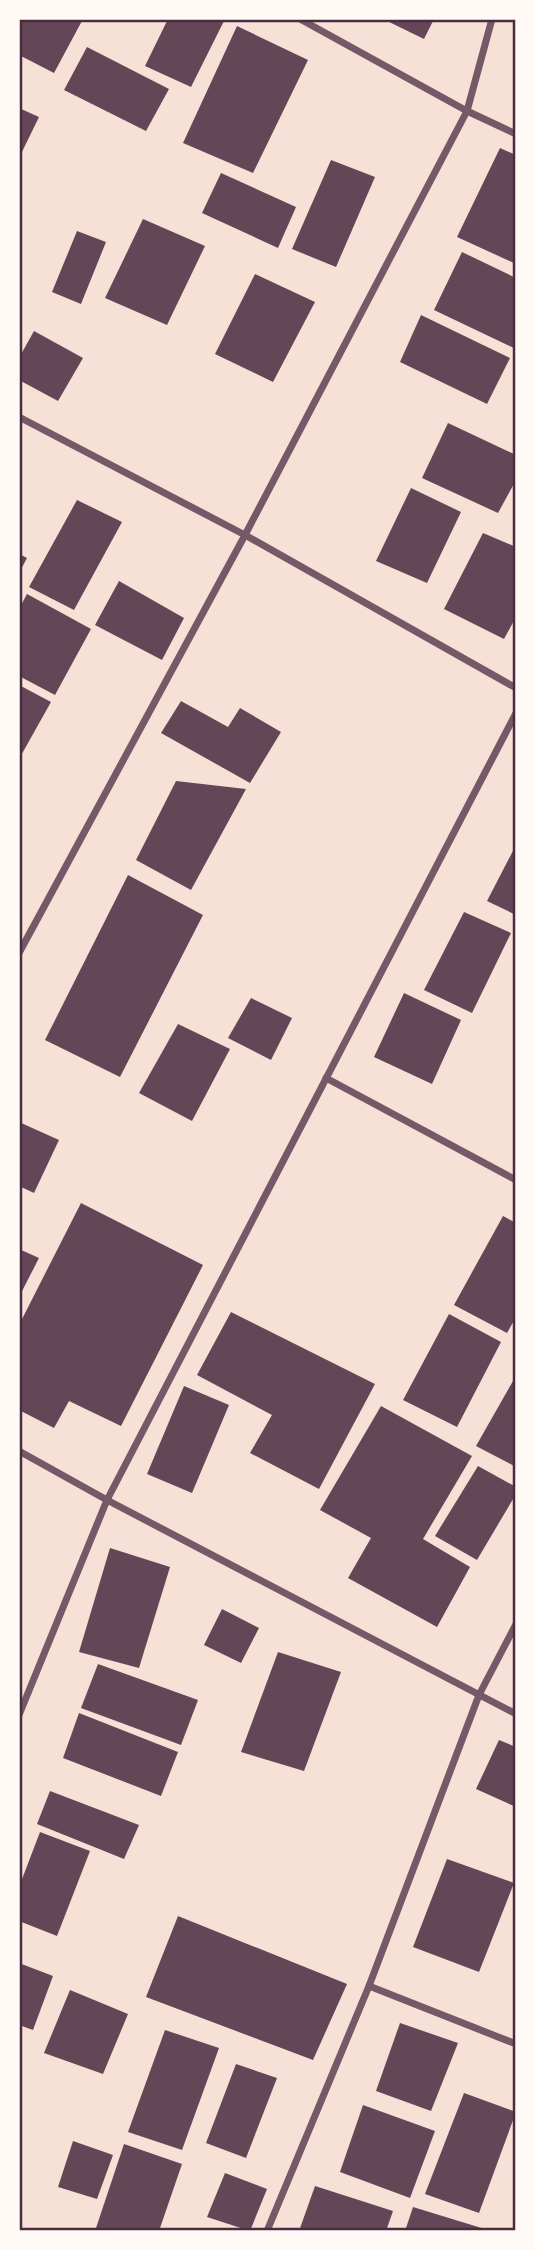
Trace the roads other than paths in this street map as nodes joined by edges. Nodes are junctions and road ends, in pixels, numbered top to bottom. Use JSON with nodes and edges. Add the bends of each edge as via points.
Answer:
{"nodes":[{"id":1,"x":300,"y":19,"type":"edge"},
{"id":2,"x":492,"y":19,"type":"edge"},
{"id":3,"x":467,"y":111,"type":"junction"},
{"id":4,"x":516,"y":134,"type":"edge"},
{"id":5,"x":19,"y":417,"type":"edge"},
{"id":6,"x":245,"y":535,"type":"junction"},
{"id":7,"x":516,"y":688,"type":"edge"},
{"id":8,"x":516,"y":713,"type":"edge"},
{"id":9,"x":19,"y":953,"type":"edge"},
{"id":10,"x":326,"y":1078,"type":"junction"},
{"id":11,"x":516,"y":1180,"type":"edge"},
{"id":12,"x":19,"y":1451,"type":"edge"},
{"id":13,"x":107,"y":1500,"type":"junction"},
{"id":14,"x":516,"y":1624,"type":"edge"},
{"id":15,"x":479,"y":1695,"type":"junction"},
{"id":16,"x":516,"y":1714,"type":"edge"},
{"id":17,"x":19,"y":1715,"type":"edge"},
{"id":18,"x":369,"y":1986,"type":"junction"},
{"id":19,"x":516,"y":2044,"type":"edge"},
{"id":20,"x":267,"y":2231,"type":"edge"}],
"edges":[{"from":1,"to":3,"type":"street"},
{"from":2,"to":3,"type":"street"},
{"from":3,"to":4,"type":"street"},
{"from":3,"to":6,"type":"street"},
{"from":5,"to":6,"type":"street"},
{"from":6,"to":7,"type":"street"},
{"from":6,"to":9,"type":"street"},
{"from":8,"to":10,"type":"street"},
{"from":10,"to":11,"type":"street"},
{"from":10,"to":13,"type":"street"},
{"from":12,"to":13,"type":"street"},
{"from":13,"to":15,"type":"street"},
{"from":13,"to":17,"type":"street"},
{"from":14,"to":15,"type":"street"},
{"from":15,"to":16,"type":"street"},
{"from":15,"to":18,"type":"street"},
{"from":18,"to":19,"type":"street"},
{"from":18,"to":20,"type":"street"}]}
